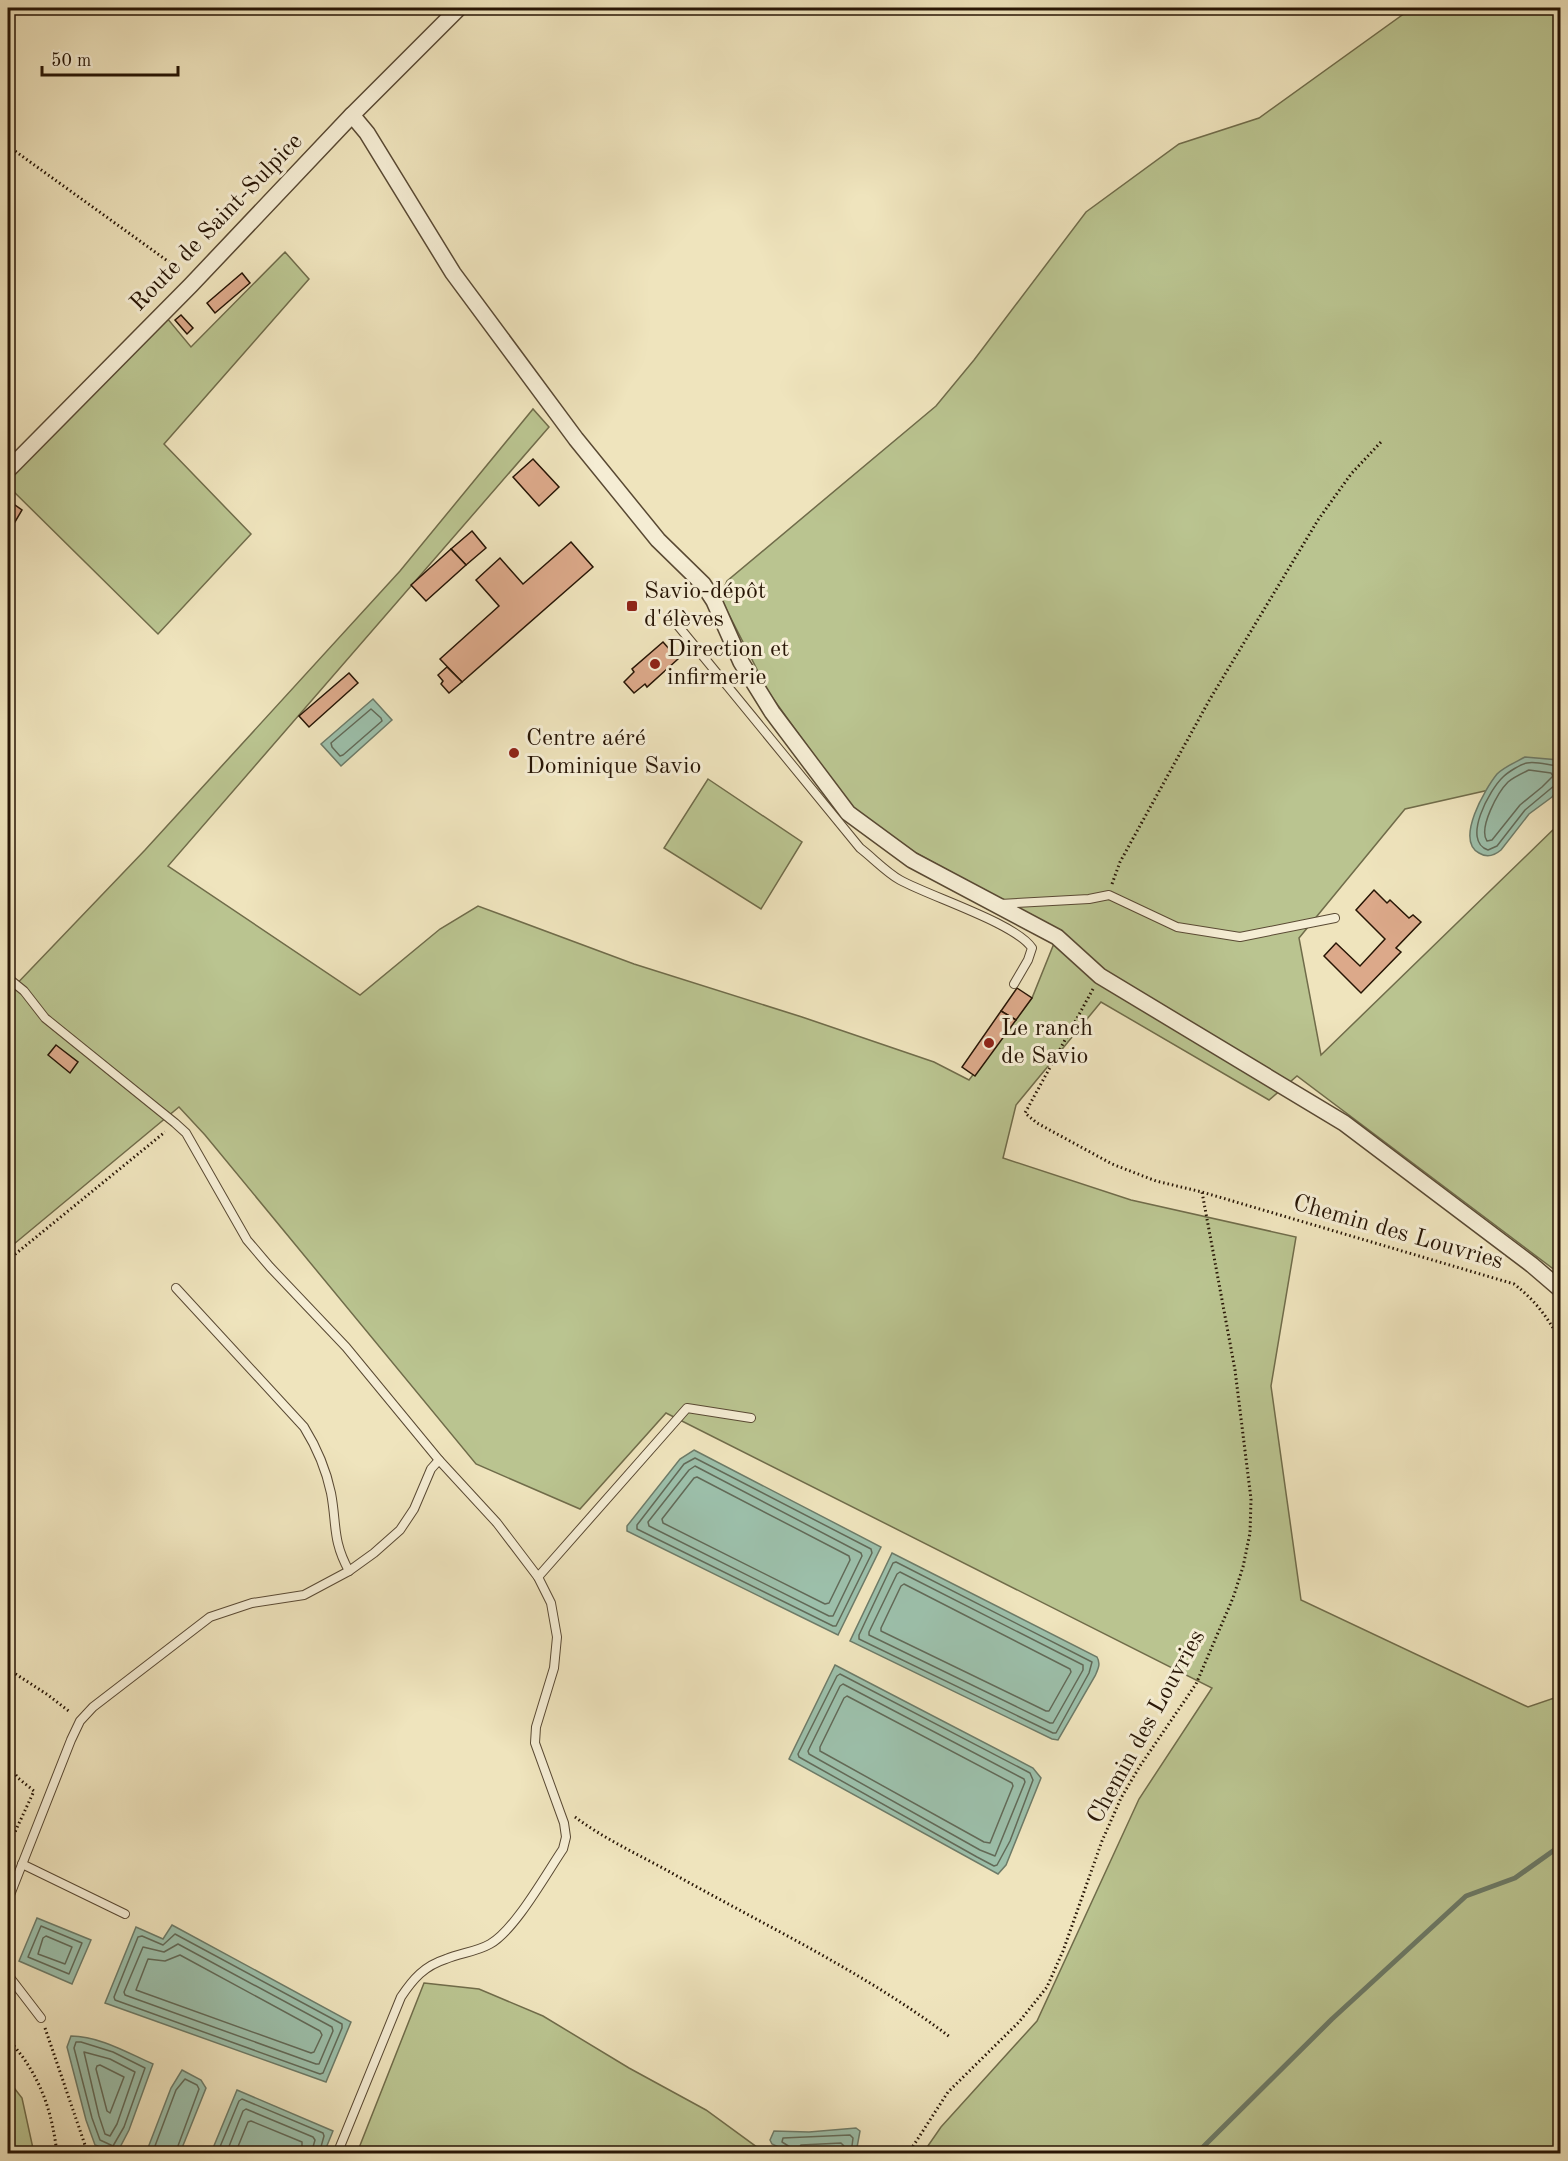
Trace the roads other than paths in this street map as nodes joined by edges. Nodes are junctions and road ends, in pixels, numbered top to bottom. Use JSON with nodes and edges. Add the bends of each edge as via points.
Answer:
{"nodes":[{"id":1,"x":459,"y":8,"type":"edge"},
{"id":2,"x":352,"y":115,"type":"junction"},
{"id":3,"x":8,"y":470,"type":"edge"},
{"id":4,"x":675,"y":622,"type":"dead end"},
{"id":5,"x":996,"y":904,"type":"junction"},
{"id":6,"x":1335,"y":918,"type":"dead end"},
{"id":7,"x":8,"y":978,"type":"edge"},
{"id":8,"x":1014,"y":984,"type":"dead end"},
{"id":9,"x":176,"y":1288,"type":"dead end"},
{"id":10,"x":1560,"y":1289,"type":"edge"},
{"id":11,"x":751,"y":1418,"type":"dead end"},
{"id":12,"x":439,"y":1460,"type":"junction"},
{"id":13,"x":349,"y":1571,"type":"junction"},
{"id":14,"x":538,"y":1577,"type":"junction"},
{"id":15,"x":22,"y":1864,"type":"junction"},
{"id":16,"x":8,"y":1900,"type":"edge"},
{"id":17,"x":125,"y":1914,"type":"dead end"},
{"id":18,"x":8,"y":1975,"type":"edge"},
{"id":19,"x":41,"y":2018,"type":"road end"},
{"id":20,"x":337,"y":2154,"type":"edge"}],
"edges":[{"from":1,"to":2,"type":"street","name":"Route de Saint-Sulpice"},
{"from":2,"to":3,"type":"street","name":"Route de Saint-Sulpice"},
{"from":2,"to":5,"type":"street","via":[[368,133],[453,273],[576,439],[658,540],[703,584],[741,662],[772,712],[849,813],[912,860]]},
{"from":4,"to":8,"type":"lane","via":[[860,848],[897,879],[1008,928],[1026,940],[1032,948]]},
{"from":5,"to":6,"type":"lane","via":[[1109,895],[1177,927],[1240,937]]},
{"from":5,"to":10,"type":"street","via":[[1057,937],[1100,976],[1344,1123]]},
{"from":7,"to":12,"type":"lane","via":[[45,1018],[186,1133],[247,1240],[346,1347]]},
{"from":9,"to":13,"type":"lane","via":[[304,1427],[325,1471],[339,1552]]},
{"from":11,"to":14,"type":"lane","via":[[687,1408]]},
{"from":12,"to":13,"type":"lane","via":[[400,1530]]},
{"from":12,"to":14,"type":"lane","via":[[497,1523]]},
{"from":13,"to":15,"type":"lane","via":[[304,1595],[252,1604],[210,1617],[93,1707],[80,1721]]},
{"from":14,"to":20,"type":"lane","via":[[551,1603],[557,1637],[554,1668],[535,1743],[559,1805],[566,1837],[563,1849],[506,1932],[490,1945],[446,1959],[414,1977],[401,1997]]},
{"from":15,"to":16,"type":"lane"},
{"from":15,"to":17,"type":"lane"},
{"from":18,"to":19,"type":"lane"}]}
